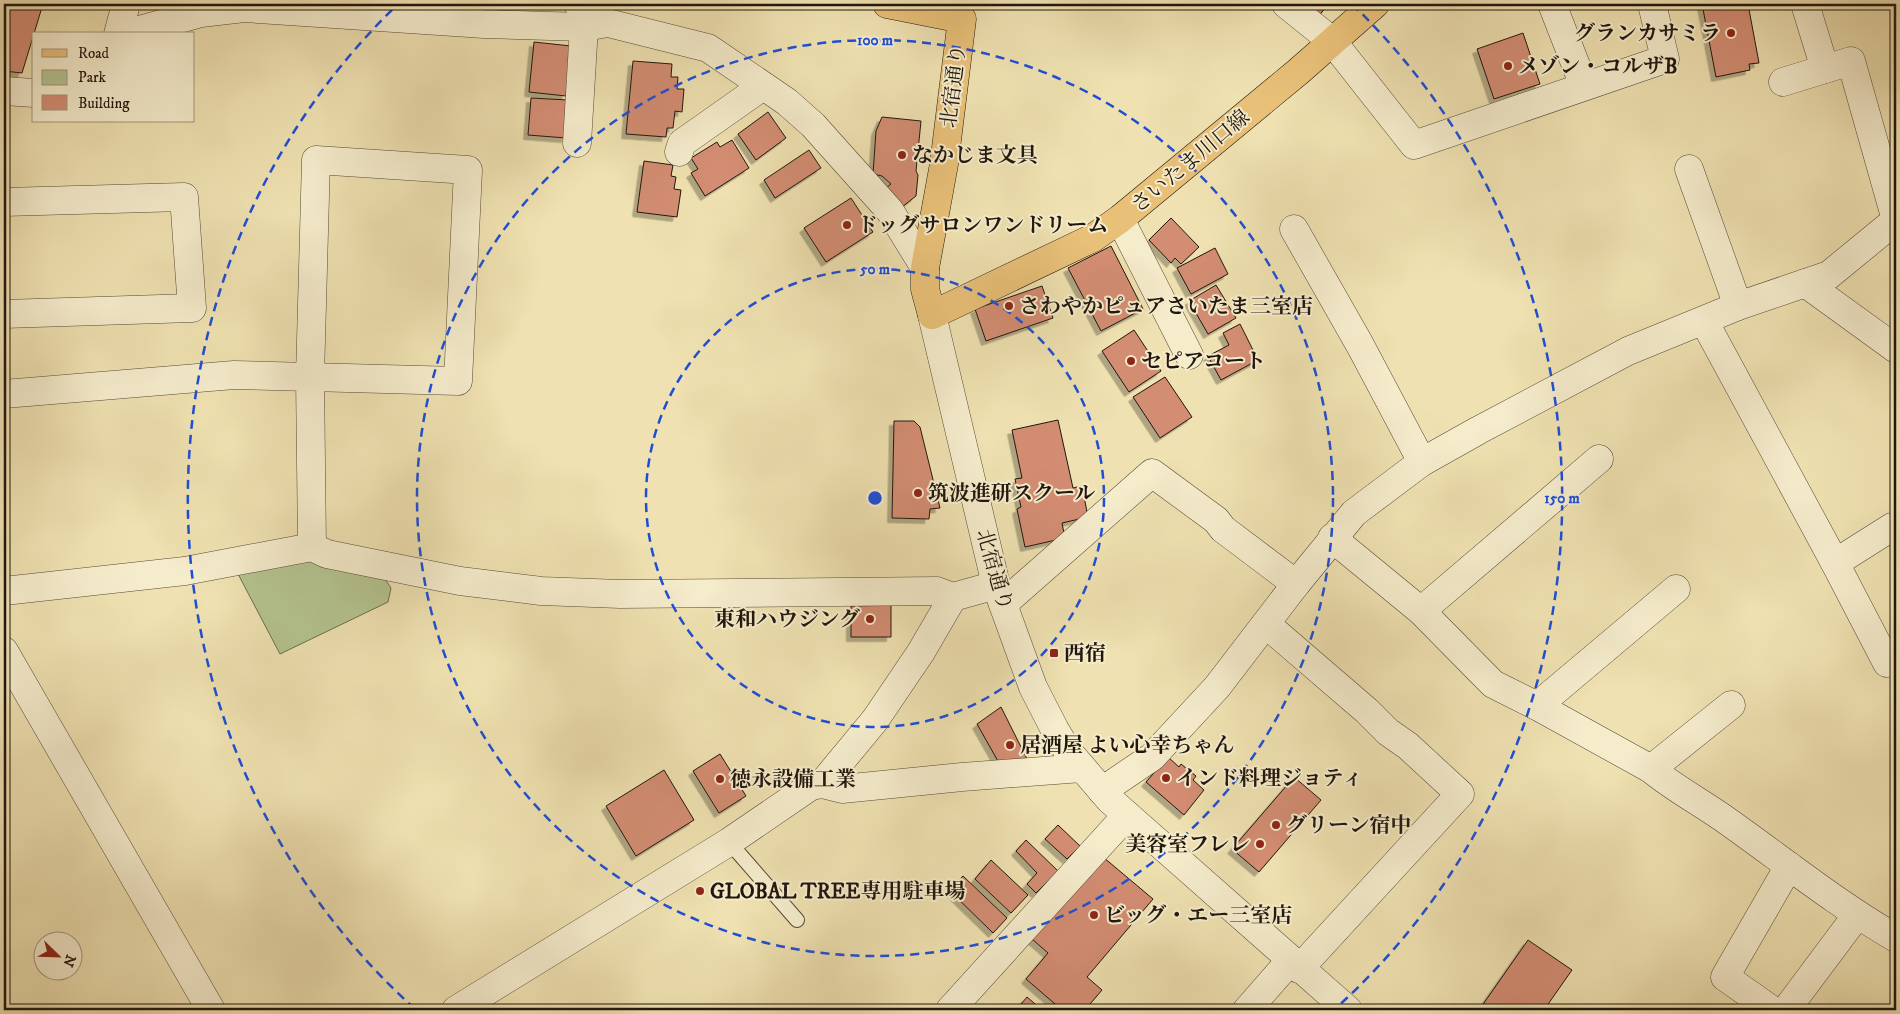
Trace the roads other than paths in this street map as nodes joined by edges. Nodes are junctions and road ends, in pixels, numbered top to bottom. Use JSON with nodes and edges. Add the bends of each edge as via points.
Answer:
{"nodes":[{"id":1,"x":126,"y":4,"type":"edge"},
{"id":2,"x":887,"y":4,"type":"edge"},
{"id":3,"x":1286,"y":4,"type":"edge"},
{"id":4,"x":1375,"y":4,"type":"edge"},
{"id":5,"x":1552,"y":4,"type":"edge"},
{"id":6,"x":1652,"y":4,"type":"edge"},
{"id":7,"x":1805,"y":4,"type":"edge"},
{"id":8,"x":963,"y":12,"type":"edge"},
{"id":9,"x":590,"y":18,"type":"edge"},
{"id":10,"x":119,"y":32,"type":"edge"},
{"id":11,"x":131,"y":32,"type":"edge"},
{"id":12,"x":1332,"y":41,"type":"junction"},
{"id":13,"x":1825,"y":69,"type":"junction"},
{"id":14,"x":1783,"y":82,"type":"dead end"},
{"id":15,"x":763,"y":86,"type":"junction"},
{"id":16,"x":1584,"y":86,"type":"junction"},
{"id":17,"x":4,"y":91,"type":"edge"},
{"id":18,"x":32,"y":93,"type":"edge"},
{"id":19,"x":577,"y":144,"type":"dead end"},
{"id":20,"x":679,"y":152,"type":"dead end"},
{"id":21,"x":1689,"y":170,"type":"dead end"},
{"id":22,"x":4,"y":202,"type":"edge"},
{"id":23,"x":1120,"y":219,"type":"junction"},
{"id":24,"x":1896,"y":220,"type":"edge"},
{"id":25,"x":1294,"y":229,"type":"dead end"},
{"id":26,"x":925,"y":268,"type":"junction"},
{"id":27,"x":1805,"y":283,"type":"junction"},
{"id":28,"x":1738,"y":306,"type":"junction"},
{"id":29,"x":4,"y":314,"type":"edge"},
{"id":30,"x":932,"y":315,"type":"junction"},
{"id":31,"x":1704,"y":321,"type":"junction"},
{"id":32,"x":1896,"y":349,"type":"edge"},
{"id":33,"x":1189,"y":355,"type":"dead end"},
{"id":34,"x":310,"y":377,"type":"junction"},
{"id":35,"x":4,"y":394,"type":"edge"},
{"id":36,"x":1599,"y":459,"type":"dead end"},
{"id":37,"x":1422,"y":462,"type":"junction"},
{"id":38,"x":1892,"y":527,"type":"dead end"},
{"id":39,"x":1332,"y":538,"type":"junction"},
{"id":40,"x":312,"y":547,"type":"junction"},
{"id":41,"x":1835,"y":564,"type":"junction"},
{"id":42,"x":1296,"y":584,"type":"junction"},
{"id":43,"x":1676,"y":589,"type":"dead end"},
{"id":44,"x":4,"y":592,"type":"edge"},
{"id":45,"x":999,"y":595,"type":"junction"},
{"id":46,"x":953,"y":597,"type":"junction"},
{"id":47,"x":1421,"y":611,"type":"junction"},
{"id":48,"x":1266,"y":624,"type":"junction"},
{"id":49,"x":4,"y":651,"type":"edge"},
{"id":50,"x":1896,"y":659,"type":"edge"},
{"id":51,"x":1730,"y":705,"type":"dead end"},
{"id":52,"x":1537,"y":706,"type":"junction"},
{"id":53,"x":1082,"y":768,"type":"junction"},
{"id":54,"x":1651,"y":769,"type":"junction"},
{"id":55,"x":822,"y":784,"type":"junction"},
{"id":56,"x":1102,"y":791,"type":"junction"},
{"id":57,"x":1126,"y":815,"type":"junction"},
{"id":58,"x":729,"y":842,"type":"junction"},
{"id":59,"x":1789,"y":866,"type":"junction"},
{"id":60,"x":1857,"y":915,"type":"junction"},
{"id":61,"x":797,"y":920,"type":"dead end"},
{"id":62,"x":1896,"y":938,"type":"edge"},
{"id":63,"x":1294,"y":965,"type":"junction"},
{"id":64,"x":211,"y":1010,"type":"edge"},
{"id":65,"x":456,"y":1010,"type":"edge"},
{"id":66,"x":950,"y":1010,"type":"edge"},
{"id":67,"x":1247,"y":1010,"type":"edge"},
{"id":68,"x":1348,"y":1010,"type":"edge"},
{"id":69,"x":1772,"y":1010,"type":"edge"},
{"id":70,"x":1786,"y":1010,"type":"edge"}],
"edges":[{"from":1,"to":10,"type":"street"},
{"from":2,"to":8,"type":"main road"},
{"from":3,"to":12,"type":"street"},
{"from":4,"to":12,"type":"main road","name":"さいたま川口線"},
{"from":5,"to":16,"type":"street"},
{"from":6,"to":16,"type":"street","via":[[1665,59]]},
{"from":7,"to":13,"type":"street"},
{"from":8,"to":26,"type":"main road","name":"北宿通り","via":[[944,164]]},
{"from":9,"to":11,"type":"street","via":[[484,24],[244,8],[201,13]]},
{"from":9,"to":15,"type":"street","via":[[708,48]]},
{"from":9,"to":19,"type":"street"},
{"from":12,"to":16,"type":"street","via":[[1414,145]]},
{"from":12,"to":23,"type":"main road","name":"さいたま川口線"},
{"from":13,"to":14,"type":"street"},
{"from":13,"to":24,"type":"street","via":[[1851,61]]},
{"from":15,"to":20,"type":"street","via":[[682,144]]},
{"from":15,"to":26,"type":"street","via":[[813,125],[852,167],[890,211]]},
{"from":17,"to":18,"type":"street"},
{"from":21,"to":28,"type":"street"},
{"from":22,"to":29,"type":"street","via":[[184,196],[192,308]]},
{"from":23,"to":30,"type":"main road","name":"さいたま川口線","via":[[1093,238]]},
{"from":23,"to":33,"type":"street"},
{"from":24,"to":27,"type":"street","via":[[1829,275]]},
{"from":25,"to":37,"type":"street"},
{"from":26,"to":30,"type":"main road","name":"北宿通り","via":[[925,289]]},
{"from":27,"to":28,"type":"street"},
{"from":27,"to":32,"type":"street"},
{"from":28,"to":31,"type":"street"},
{"from":30,"to":45,"type":"street","name":"北宿通り"},
{"from":31,"to":37,"type":"street","via":[[1628,352]]},
{"from":31,"to":41,"type":"street"},
{"from":34,"to":34,"type":"street","via":[[458,381],[468,170],[316,160]]},
{"from":34,"to":35,"type":"street","via":[[234,375]]},
{"from":34,"to":40,"type":"street"},
{"from":36,"to":47,"type":"street"},
{"from":37,"to":39,"type":"street","via":[[1354,513]]},
{"from":38,"to":41,"type":"street"},
{"from":39,"to":42,"type":"street"},
{"from":39,"to":47,"type":"street"},
{"from":40,"to":44,"type":"street","via":[[186,571]]},
{"from":40,"to":46,"type":"street","via":[[328,554],[460,581],[541,591],[620,594],[937,591]]},
{"from":41,"to":50,"type":"street","via":[[1888,663]]},
{"from":42,"to":45,"type":"street","via":[[1152,473]]},
{"from":42,"to":48,"type":"street"},
{"from":43,"to":52,"type":"street"},
{"from":45,"to":46,"type":"street"},
{"from":45,"to":53,"type":"street","name":"北宿通り","via":[[1033,687],[1063,743]]},
{"from":46,"to":55,"type":"street","via":[[922,652],[876,720]]},
{"from":47,"to":52,"type":"street","via":[[1493,684]]},
{"from":48,"to":56,"type":"street","via":[[1217,687],[1152,757]]},
{"from":48,"to":63,"type":"street","via":[[1460,794]]},
{"from":49,"to":64,"type":"street"},
{"from":51,"to":54,"type":"street"},
{"from":52,"to":54,"type":"street"},
{"from":53,"to":55,"type":"street","via":[[842,788]]},
{"from":53,"to":56,"type":"street","name":"北宿通り"},
{"from":54,"to":59,"type":"street"},
{"from":55,"to":58,"type":"street","via":[[812,786]]},
{"from":56,"to":57,"type":"street","name":"北宿通り"},
{"from":57,"to":63,"type":"street","name":"北宿通り"},
{"from":57,"to":66,"type":"street"},
{"from":58,"to":61,"type":"lane"},
{"from":58,"to":65,"type":"street"},
{"from":59,"to":60,"type":"street"},
{"from":59,"to":69,"type":"street","via":[[1726,977]]},
{"from":60,"to":62,"type":"street"},
{"from":60,"to":70,"type":"street"},
{"from":63,"to":67,"type":"street"},
{"from":63,"to":68,"type":"street","name":"北宿通り"}]}
